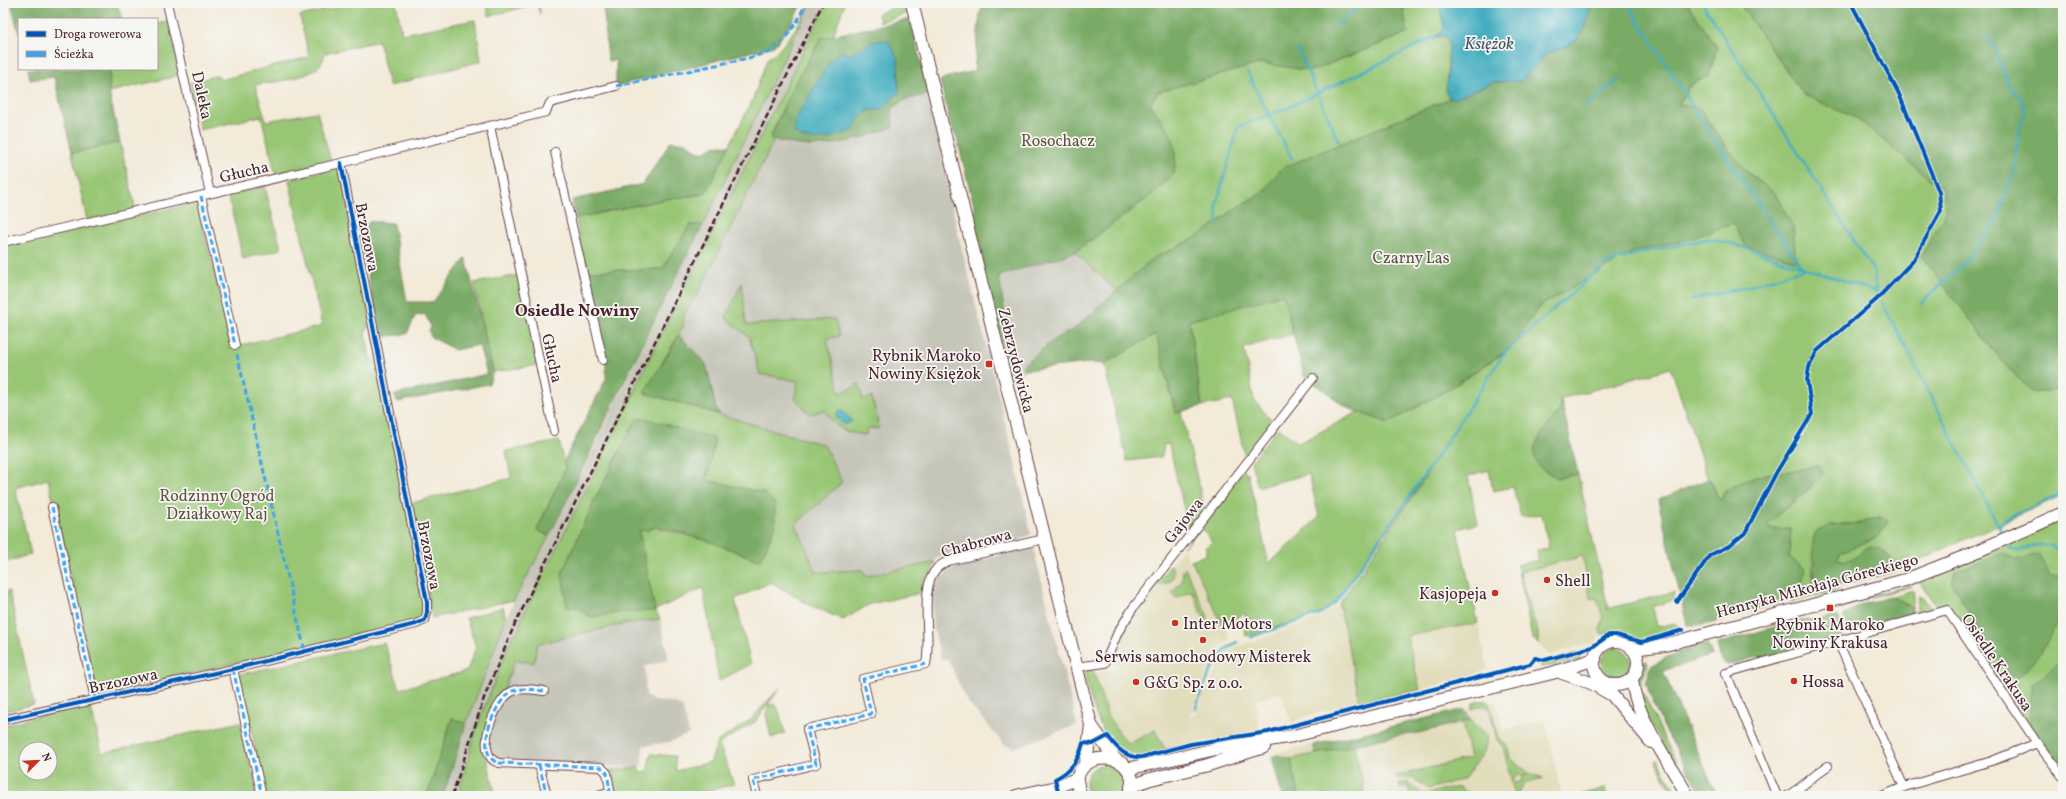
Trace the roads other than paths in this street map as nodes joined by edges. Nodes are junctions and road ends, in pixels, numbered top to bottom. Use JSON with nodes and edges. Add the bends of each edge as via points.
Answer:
{"nodes":[{"id":1,"x":167,"y":3,"type":"edge"},
{"id":2,"x":912,"y":3,"type":"edge"},
{"id":3,"x":616,"y":86,"type":"dead end"},
{"id":4,"x":490,"y":126,"type":"junction"},
{"id":5,"x":555,"y":152,"type":"dead end"},
{"id":6,"x":341,"y":164,"type":"junction"},
{"id":7,"x":210,"y":193,"type":"junction"},
{"id":8,"x":201,"y":196,"type":"junction"},
{"id":9,"x":3,"y":242,"type":"edge"},
{"id":10,"x":235,"y":345,"type":"dead end"},
{"id":11,"x":603,"y":360,"type":"dead end"},
{"id":12,"x":1313,"y":378,"type":"dead end"},
{"id":13,"x":554,"y":431,"type":"dead end"},
{"id":14,"x":52,"y":507,"type":"dead end"},
{"id":15,"x":2063,"y":513,"type":"edge"},
{"id":16,"x":1044,"y":539,"type":"junction"},
{"id":17,"x":1838,"y":642,"type":"junction"},
{"id":18,"x":1665,"y":644,"type":"junction"},
{"id":19,"x":1632,"y":649,"type":"junction"},
{"id":20,"x":1595,"y":659,"type":"junction"},
{"id":21,"x":1638,"y":662,"type":"junction"},
{"id":22,"x":1076,"y":667,"type":"junction"},
{"id":23,"x":233,"y":669,"type":"junction"},
{"id":24,"x":1597,"y":672,"type":"junction"},
{"id":25,"x":1557,"y":673,"type":"junction"},
{"id":26,"x":1632,"y":678,"type":"junction"},
{"id":27,"x":1620,"y":684,"type":"junction"},
{"id":28,"x":544,"y":692,"type":"dead end"},
{"id":29,"x":95,"y":699,"type":"junction"},
{"id":30,"x":3,"y":720,"type":"edge"},
{"id":31,"x":1091,"y":725,"type":"junction"},
{"id":32,"x":1647,"y":726,"type":"junction"},
{"id":33,"x":1293,"y":736,"type":"junction"},
{"id":34,"x":2037,"y":743,"type":"junction"},
{"id":35,"x":1661,"y":749,"type":"junction"},
{"id":36,"x":1115,"y":759,"type":"junction"},
{"id":37,"x":1086,"y":764,"type":"junction"},
{"id":38,"x":539,"y":765,"type":"junction"},
{"id":39,"x":1828,"y":766,"type":"dead end"},
{"id":40,"x":1127,"y":770,"type":"junction"},
{"id":41,"x":1078,"y":778,"type":"junction"},
{"id":42,"x":2063,"y":778,"type":"edge"},
{"id":43,"x":1904,"y":787,"type":"junction"},
{"id":44,"x":1130,"y":791,"type":"edge"},
{"id":45,"x":262,"y":796,"type":"edge"},
{"id":46,"x":547,"y":796,"type":"edge"},
{"id":47,"x":595,"y":796,"type":"edge"},
{"id":48,"x":757,"y":796,"type":"edge"},
{"id":49,"x":1016,"y":796,"type":"edge"},
{"id":50,"x":1081,"y":796,"type":"edge"},
{"id":51,"x":1688,"y":796,"type":"edge"},
{"id":52,"x":1777,"y":796,"type":"edge"},
{"id":53,"x":1786,"y":796,"type":"edge"},
{"id":54,"x":1882,"y":796,"type":"edge"}],
"edges":[{"from":1,"to":7,"type":"street","name":"Daleka"},
{"from":2,"to":16,"type":"main road","name":"Zebrzydowicka"},
{"from":3,"to":4,"type":"street","name":"Głucha","via":[[550,103],[546,112]]},
{"from":4,"to":6,"type":"street","name":"Głucha"},
{"from":4,"to":13,"type":"street","name":"Głucha"},
{"from":5,"to":11,"type":"street"},
{"from":6,"to":7,"type":"street","name":"Głucha"},
{"from":6,"to":23,"type":"street","name":"Brzozowa","via":[[427,602],[427,616],[416,624]]},
{"from":7,"to":8,"type":"street","name":"Głucha"},
{"from":8,"to":9,"type":"street","name":"Głucha"},
{"from":8,"to":10,"type":"street"},
{"from":12,"to":22,"type":"street","name":"Gajowa","via":[[1133,608],[1118,632],[1105,663]]},
{"from":14,"to":29,"type":"street"},
{"from":15,"to":18,"type":"main road","name":"Henryka Mikołaja Góreckiego","via":[[1905,580]]},
{"from":16,"to":22,"type":"main road","name":"Zebrzydowicka"},
{"from":16,"to":48,"type":"street","name":"Chabrowa","via":[[948,561],[937,568],[926,596],[926,664],[863,679],[871,714],[807,729],[816,764],[753,780]]},
{"from":17,"to":34,"type":"street","name":"Osiedle Krakusa","via":[[1947,610]]},
{"from":17,"to":43,"type":"street"},
{"from":17,"to":52,"type":"street","name":"Osiedle Krakusa","via":[[1726,673]]},
{"from":18,"to":19,"type":"main road","name":"Henryka Mikołaja Góreckiego"},
{"from":18,"to":21,"type":"main road","name":"Henryka Mikołaja Góreckiego"},
{"from":19,"to":20,"type":"main road","via":[[1624,643],[1611,642],[1601,647]]},
{"from":19,"to":21,"type":"main road"},
{"from":20,"to":24,"type":"main road"},
{"from":20,"to":25,"type":"main road"},
{"from":21,"to":26,"type":"main road"},
{"from":22,"to":31,"type":"main road","name":"Zebrzydowicka"},
{"from":23,"to":29,"type":"street","name":"Brzozowa"},
{"from":23,"to":45,"type":"street"},
{"from":24,"to":25,"type":"main road"},
{"from":24,"to":27,"type":"main road","via":[[1606,682]]},
{"from":25,"to":33,"type":"main road"},
{"from":25,"to":35,"type":"main road","via":[[1596,685],[1612,695],[1646,738]]},
{"from":26,"to":27,"type":"main road"},
{"from":26,"to":32,"type":"main road","via":[[1634,692]]},
{"from":27,"to":32,"type":"main road"},
{"from":28,"to":38,"type":"street","via":[[519,689],[504,697],[496,710],[486,742],[486,752],[494,762]]},
{"from":29,"to":30,"type":"street","name":"Brzozowa"},
{"from":31,"to":36,"type":"main road","name":"Zebrzydowicka"},
{"from":31,"to":37,"type":"main road","name":"Zebrzydowicka"},
{"from":32,"to":35,"type":"main road"},
{"from":33,"to":40,"type":"main road","via":[[1216,749]]},
{"from":33,"to":44,"type":"main road","via":[[1270,746],[1208,765],[1147,780]]},
{"from":34,"to":42,"type":"street"},
{"from":34,"to":43,"type":"street","via":[[1992,761]]},
{"from":35,"to":51,"type":"main road"},
{"from":36,"to":37,"type":"main road","via":[[1102,757]]},
{"from":36,"to":40,"type":"main road","name":"Zebrzydowicka"},
{"from":37,"to":41,"type":"main road"},
{"from":38,"to":46,"type":"street"},
{"from":38,"to":47,"type":"street","via":[[603,768],[607,773],[610,790]]},
{"from":39,"to":53,"type":"street"},
{"from":40,"to":44,"type":"main road"},
{"from":41,"to":49,"type":"main road","via":[[1057,787]]},
{"from":41,"to":50,"type":"main road"},
{"from":43,"to":54,"type":"street"}]}
